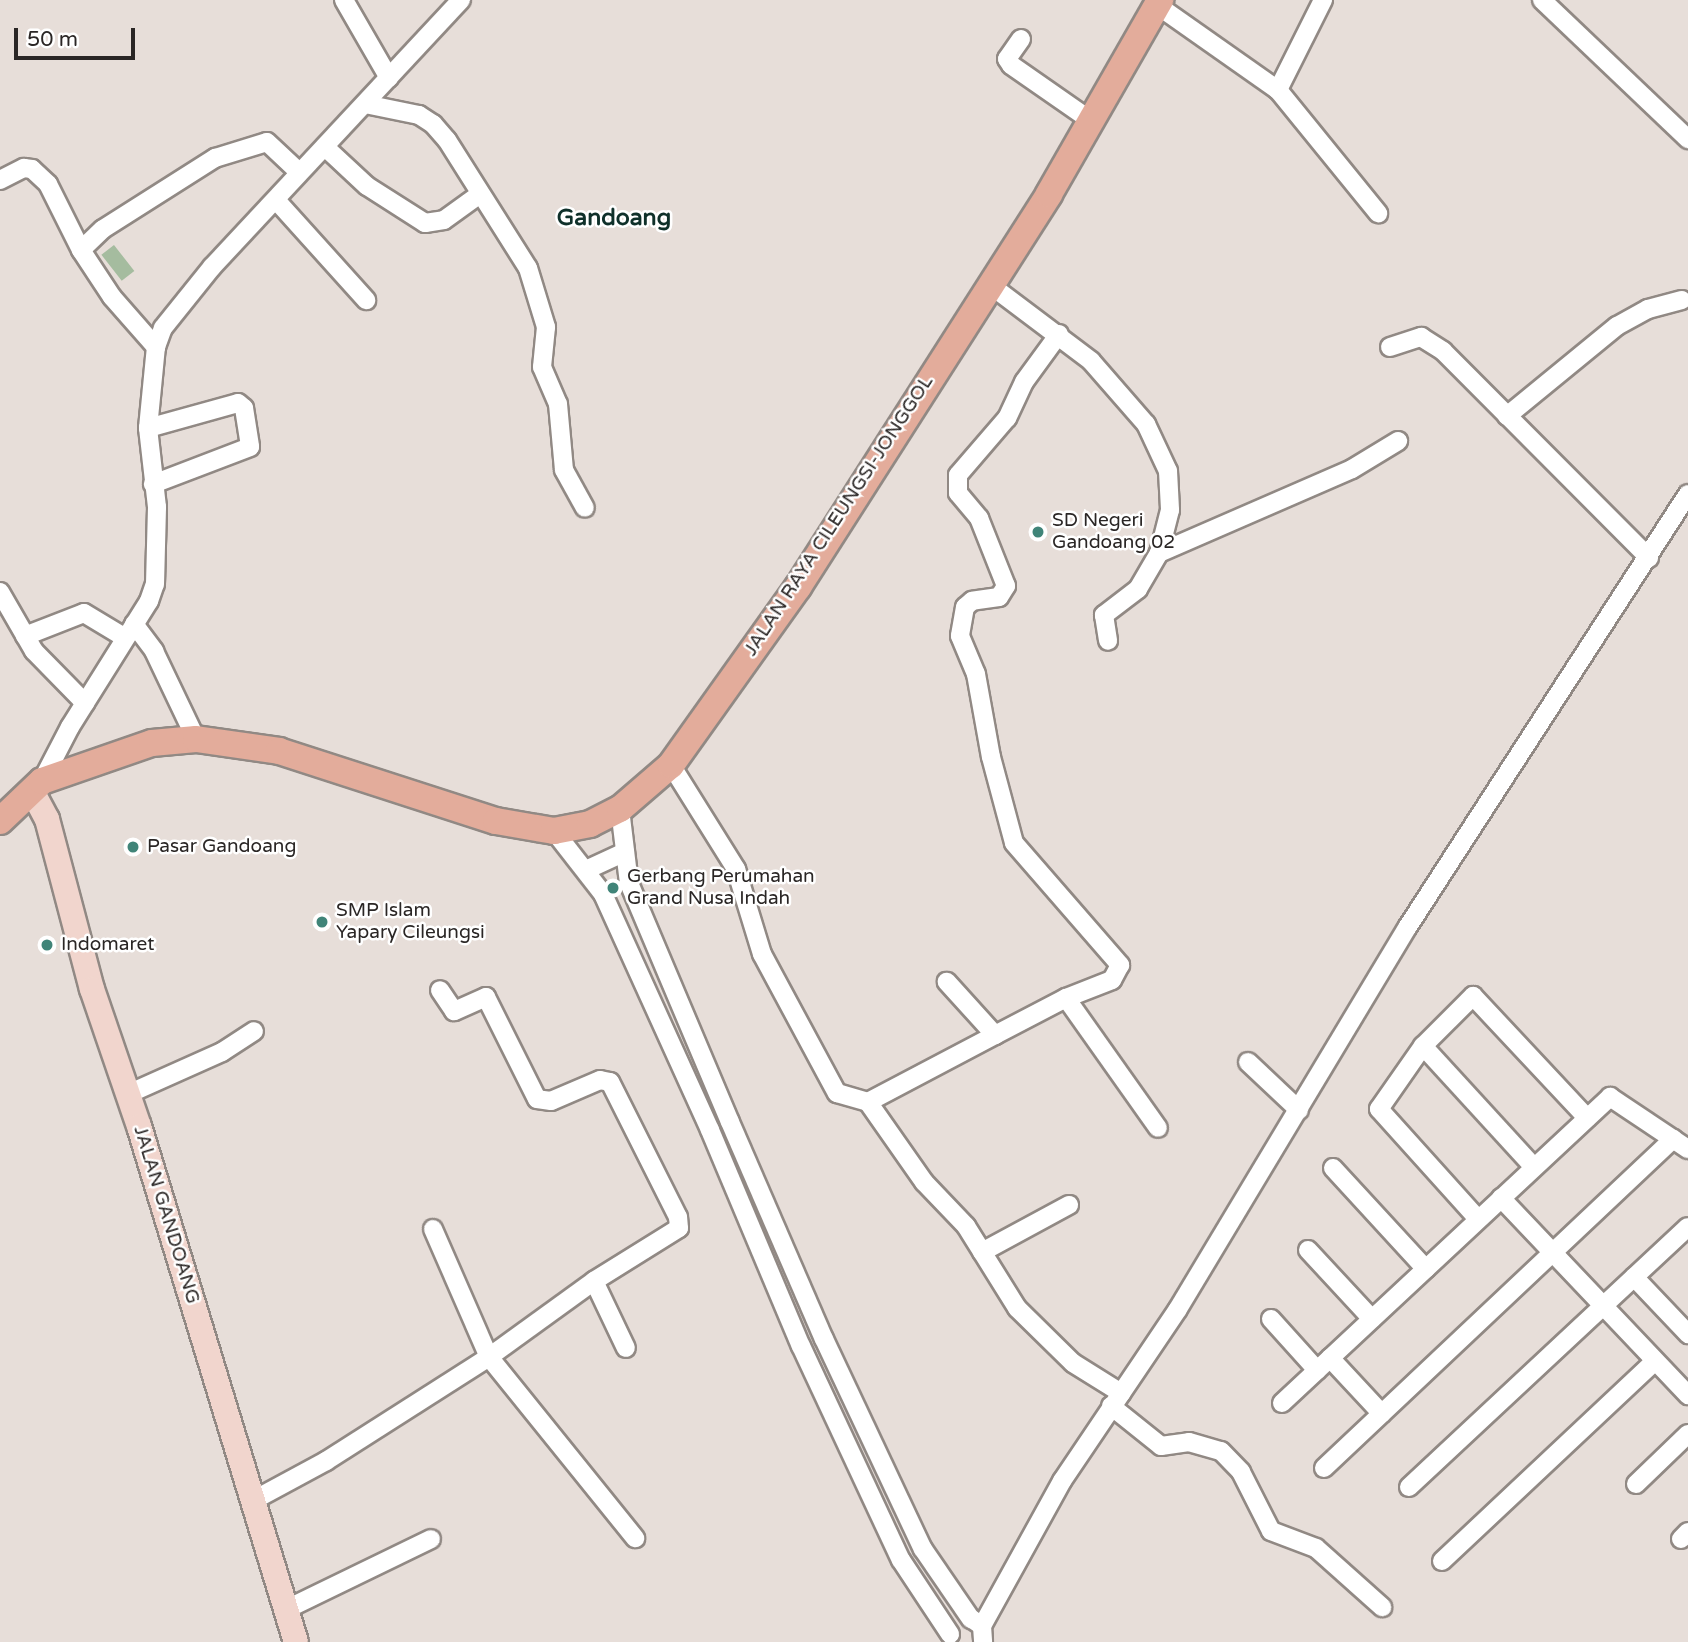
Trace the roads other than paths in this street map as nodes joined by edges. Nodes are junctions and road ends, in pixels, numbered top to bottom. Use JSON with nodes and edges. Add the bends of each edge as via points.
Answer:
{"nodes":[{"id":1,"x":344,"y":0,"type":"edge"},
{"id":2,"x":461,"y":0,"type":"edge"},
{"id":3,"x":1323,"y":0,"type":"edge"},
{"id":4,"x":1542,"y":0,"type":"edge"},
{"id":5,"x":1158,"y":3,"type":"edge"},
{"id":6,"x":1021,"y":39,"type":"dead end"},
{"id":7,"x":389,"y":78,"type":"junction"},
{"id":8,"x":1278,"y":90,"type":"junction"},
{"id":9,"x":365,"y":104,"type":"junction"},
{"id":10,"x":1093,"y":122,"type":"junction"},
{"id":11,"x":1688,"y":139,"type":"edge"},
{"id":12,"x":325,"y":147,"type":"junction"},
{"id":13,"x":299,"y":172,"type":"junction"},
{"id":14,"x":0,"y":180,"type":"edge"},
{"id":15,"x":480,"y":194,"type":"junction"},
{"id":16,"x":276,"y":200,"type":"junction"},
{"id":17,"x":1378,"y":213,"type":"dead end"},
{"id":18,"x":81,"y":250,"type":"junction"},
{"id":19,"x":989,"y":284,"type":"junction"},
{"id":20,"x":366,"y":300,"type":"dead end"},
{"id":21,"x":1682,"y":300,"type":"dead end"},
{"id":22,"x":1059,"y":334,"type":"junction"},
{"id":23,"x":156,"y":347,"type":"junction"},
{"id":24,"x":1390,"y":347,"type":"dead end"},
{"id":25,"x":1507,"y":415,"type":"junction"},
{"id":26,"x":148,"y":428,"type":"junction"},
{"id":27,"x":1398,"y":441,"type":"dead end"},
{"id":28,"x":153,"y":484,"type":"junction"},
{"id":29,"x":1688,"y":494,"type":"edge"},
{"id":30,"x":585,"y":508,"type":"dead end"},
{"id":31,"x":1159,"y":553,"type":"junction"},
{"id":32,"x":1649,"y":558,"type":"junction"},
{"id":33,"x":0,"y":592,"type":"edge"},
{"id":34,"x":129,"y":631,"type":"junction"},
{"id":35,"x":25,"y":636,"type":"junction"},
{"id":36,"x":1108,"y":641,"type":"dead end"},
{"id":37,"x":85,"y":702,"type":"junction"},
{"id":38,"x":196,"y":739,"type":"junction"},
{"id":39,"x":671,"y":765,"type":"junction"},
{"id":40,"x":37,"y":786,"type":"junction"},
{"id":41,"x":620,"y":809,"type":"junction"},
{"id":42,"x":0,"y":821,"type":"edge"},
{"id":43,"x":554,"y":831,"type":"junction"},
{"id":44,"x":625,"y":852,"type":"junction"},
{"id":45,"x":586,"y":870,"type":"junction"},
{"id":46,"x":947,"y":982,"type":"dead end"},
{"id":47,"x":440,"y":990,"type":"dead end"},
{"id":48,"x":1066,"y":998,"type":"junction"},
{"id":49,"x":254,"y":1031,"type":"dead end"},
{"id":50,"x":995,"y":1035,"type":"junction"},
{"id":51,"x":1423,"y":1046,"type":"junction"},
{"id":52,"x":1248,"y":1062,"type":"dead end"},
{"id":53,"x":128,"y":1094,"type":"junction"},
{"id":54,"x":868,"y":1102,"type":"junction"},
{"id":55,"x":1299,"y":1110,"type":"junction"},
{"id":56,"x":1587,"y":1118,"type":"junction"},
{"id":57,"x":730,"y":1122,"type":"junction"},
{"id":58,"x":1158,"y":1128,"type":"dead end"},
{"id":59,"x":710,"y":1130,"type":"junction"},
{"id":60,"x":1673,"y":1139,"type":"junction"},
{"id":61,"x":1688,"y":1149,"type":"edge"},
{"id":62,"x":1534,"y":1167,"type":"junction"},
{"id":63,"x":1333,"y":1168,"type":"dead end"},
{"id":64,"x":1501,"y":1198,"type":"junction"},
{"id":65,"x":1069,"y":1205,"type":"dead end"},
{"id":66,"x":1478,"y":1219,"type":"junction"},
{"id":67,"x":1688,"y":1227,"type":"edge"},
{"id":68,"x":433,"y":1229,"type":"dead end"},
{"id":69,"x":1308,"y":1250,"type":"dead end"},
{"id":70,"x":982,"y":1252,"type":"junction"},
{"id":71,"x":1552,"y":1253,"type":"junction"},
{"id":72,"x":1426,"y":1269,"type":"junction"},
{"id":73,"x":1633,"y":1278,"type":"junction"},
{"id":74,"x":594,"y":1281,"type":"junction"},
{"id":75,"x":1603,"y":1306,"type":"junction"},
{"id":76,"x":1271,"y":1319,"type":"dead end"},
{"id":77,"x":1371,"y":1319,"type":"junction"},
{"id":78,"x":1687,"y":1332,"type":"edge"},
{"id":79,"x":824,"y":1339,"type":"junction"},
{"id":80,"x":801,"y":1346,"type":"junction"},
{"id":81,"x":626,"y":1348,"type":"dead end"},
{"id":82,"x":489,"y":1357,"type":"junction"},
{"id":83,"x":1655,"y":1360,"type":"junction"},
{"id":84,"x":1324,"y":1364,"type":"junction"},
{"id":85,"x":1688,"y":1395,"type":"edge"},
{"id":86,"x":1116,"y":1400,"type":"junction"},
{"id":87,"x":1282,"y":1403,"type":"dead end"},
{"id":88,"x":1382,"y":1413,"type":"junction"},
{"id":89,"x":1688,"y":1434,"type":"edge"},
{"id":90,"x":1324,"y":1468,"type":"dead end"},
{"id":91,"x":1636,"y":1483,"type":"dead end"},
{"id":92,"x":1409,"y":1487,"type":"dead end"},
{"id":93,"x":254,"y":1500,"type":"junction"},
{"id":94,"x":635,"y":1538,"type":"dead end"},
{"id":95,"x":431,"y":1539,"type":"dead end"},
{"id":96,"x":1442,"y":1561,"type":"dead end"},
{"id":97,"x":1382,"y":1607,"type":"dead end"},
{"id":98,"x":286,"y":1609,"type":"junction"},
{"id":99,"x":982,"y":1633,"type":"edge"},
{"id":100,"x":950,"y":1638,"type":"edge"},
{"id":101,"x":296,"y":1642,"type":"edge"}],
"edges":[{"from":1,"to":7,"type":"street"},
{"from":2,"to":7,"type":"street"},
{"from":3,"to":8,"type":"street"},
{"from":4,"to":11,"type":"street"},
{"from":5,"to":8,"type":"street"},
{"from":5,"to":10,"type":"main road","name":"JALAN RAYA CILEUNGSI-JONGGOL"},
{"from":6,"to":10,"type":"street","via":[[1007,59],[1011,65]]},
{"from":7,"to":9,"type":"street"},
{"from":8,"to":17,"type":"street"},
{"from":9,"to":12,"type":"street"},
{"from":9,"to":15,"type":"street","via":[[419,114],[433,124]]},
{"from":10,"to":19,"type":"main road","name":"JALAN RAYA CILEUNGSI-JONGGOL"},
{"from":12,"to":13,"type":"street"},
{"from":12,"to":15,"type":"street","via":[[366,186],[425,222],[444,220]]},
{"from":13,"to":16,"type":"street"},
{"from":13,"to":18,"type":"street","via":[[267,142],[215,158],[103,229]]},
{"from":14,"to":18,"type":"street","via":[[13,170],[32,169],[48,184]]},
{"from":15,"to":30,"type":"street","via":[[537,289],[546,327],[542,367],[558,404],[567,477]]},
{"from":16,"to":20,"type":"street"},
{"from":16,"to":23,"type":"street","via":[[212,267],[163,328]]},
{"from":18,"to":23,"type":"street","via":[[112,297]]},
{"from":19,"to":22,"type":"street"},
{"from":19,"to":39,"type":"main road","name":"JALAN RAYA CILEUNGSI-JONGGOL","via":[[798,587]]},
{"from":21,"to":25,"type":"street","via":[[1648,309],[1617,326]]},
{"from":22,"to":31,"type":"street","via":[[1091,361],[1146,424],[1156,444],[1168,471],[1170,510]]},
{"from":22,"to":48,"type":"street","via":[[1024,382],[1007,418],[961,467],[957,482],[991,543],[1006,586],[999,597],[972,601],[965,607],[959,627],[976,674],[991,757],[1014,843],[1120,965],[1112,980]]},
{"from":23,"to":26,"type":"street"},
{"from":24,"to":25,"type":"street","via":[[1421,337],[1462,368]]},
{"from":25,"to":32,"type":"street"},
{"from":26,"to":28,"type":"street"},
{"from":26,"to":28,"type":"street","via":[[238,403],[244,408],[250,447]]},
{"from":27,"to":31,"type":"street","via":[[1352,469]]},
{"from":28,"to":34,"type":"street","via":[[157,507],[155,584]]},
{"from":29,"to":32,"type":"street"},
{"from":31,"to":36,"type":"street","via":[[1138,589],[1104,615]]},
{"from":32,"to":55,"type":"street","via":[[1509,766]]},
{"from":33,"to":35,"type":"street"},
{"from":34,"to":35,"type":"street","via":[[84,613]]},
{"from":34,"to":37,"type":"street"},
{"from":34,"to":38,"type":"street","via":[[154,651]]},
{"from":35,"to":37,"type":"street"},
{"from":37,"to":40,"type":"street"},
{"from":38,"to":40,"type":"main road","name":"JALAN RAYA CILEUNGSI-JONGGOL","via":[[152,743]]},
{"from":38,"to":43,"type":"main road","name":"JALAN RAYA CILEUNGSI-JONGGOL","via":[[279,751],[496,821]]},
{"from":39,"to":41,"type":"main road","name":"JALAN RAYA CILEUNGSI-JONGGOL"},
{"from":39,"to":54,"type":"street","via":[[736,869],[761,954],[828,1084],[847,1099]]},
{"from":40,"to":42,"type":"main road","name":"JALAN RAYA CILEUNGSI-JONGGOL"},
{"from":40,"to":53,"type":"street","name":"JALAN GANDOANG","via":[[92,989]]},
{"from":41,"to":43,"type":"main road","name":"JALAN RAYA CILEUNGSI-JONGGOL","via":[[590,824]]},
{"from":41,"to":44,"type":"street"},
{"from":43,"to":45,"type":"street"},
{"from":44,"to":45,"type":"street"},
{"from":44,"to":57,"type":"street","via":[[629,883]]},
{"from":45,"to":59,"type":"street","via":[[603,894]]},
{"from":46,"to":50,"type":"street"},
{"from":47,"to":74,"type":"street","via":[[454,1011],[486,997],[537,1099],[551,1101],[600,1080],[610,1082],[616,1091],[679,1224],[677,1232]]},
{"from":48,"to":50,"type":"street"},
{"from":48,"to":58,"type":"street"},
{"from":49,"to":53,"type":"street","via":[[222,1052]]},
{"from":50,"to":54,"type":"street"},
{"from":51,"to":56,"type":"street","via":[[1473,996]]},
{"from":51,"to":62,"type":"street"},
{"from":51,"to":66,"type":"street","via":[[1379,1110]]},
{"from":52,"to":55,"type":"street"},
{"from":53,"to":93,"type":"street","name":"JALAN GANDOANG"},
{"from":54,"to":70,"type":"street"},
{"from":55,"to":86,"type":"street"},
{"from":56,"to":60,"type":"street","via":[[1610,1097]]},
{"from":56,"to":62,"type":"street"},
{"from":57,"to":59,"type":"street"},
{"from":57,"to":79,"type":"street"},
{"from":59,"to":80,"type":"street"},
{"from":60,"to":61,"type":"street"},
{"from":60,"to":71,"type":"street"},
{"from":62,"to":64,"type":"street"},
{"from":63,"to":72,"type":"street"},
{"from":64,"to":66,"type":"street"},
{"from":64,"to":71,"type":"street"},
{"from":65,"to":70,"type":"street"},
{"from":66,"to":72,"type":"street"},
{"from":67,"to":73,"type":"street"},
{"from":68,"to":82,"type":"street"},
{"from":69,"to":77,"type":"street"},
{"from":70,"to":86,"type":"street","via":[[1017,1308]]},
{"from":71,"to":75,"type":"street"},
{"from":71,"to":88,"type":"street"},
{"from":72,"to":77,"type":"street"},
{"from":73,"to":75,"type":"street"},
{"from":73,"to":78,"type":"street"},
{"from":74,"to":81,"type":"street"},
{"from":74,"to":82,"type":"street"},
{"from":75,"to":83,"type":"street"},
{"from":75,"to":92,"type":"street"},
{"from":76,"to":84,"type":"street"},
{"from":77,"to":84,"type":"street"},
{"from":79,"to":80,"type":"street"},
{"from":79,"to":99,"type":"street","via":[[923,1549]]},
{"from":80,"to":100,"type":"street","via":[[901,1560]]},
{"from":82,"to":93,"type":"street","via":[[326,1461]]},
{"from":82,"to":94,"type":"street"},
{"from":83,"to":85,"type":"street"},
{"from":83,"to":96,"type":"street"},
{"from":84,"to":87,"type":"street"},
{"from":84,"to":88,"type":"street"},
{"from":86,"to":97,"type":"street","via":[[1161,1446],[1189,1442],[1221,1451],[1241,1472],[1271,1531],[1316,1548]]},
{"from":86,"to":99,"type":"street","via":[[1062,1481]]},
{"from":88,"to":90,"type":"street"},
{"from":89,"to":91,"type":"street"},
{"from":93,"to":98,"type":"street","name":"JALAN GANDOANG"},
{"from":95,"to":98,"type":"street"},
{"from":98,"to":101,"type":"street","name":"JALAN GANDOANG"},
{"from":99,"to":100,"type":"street","via":[[960,1620]]}]}
